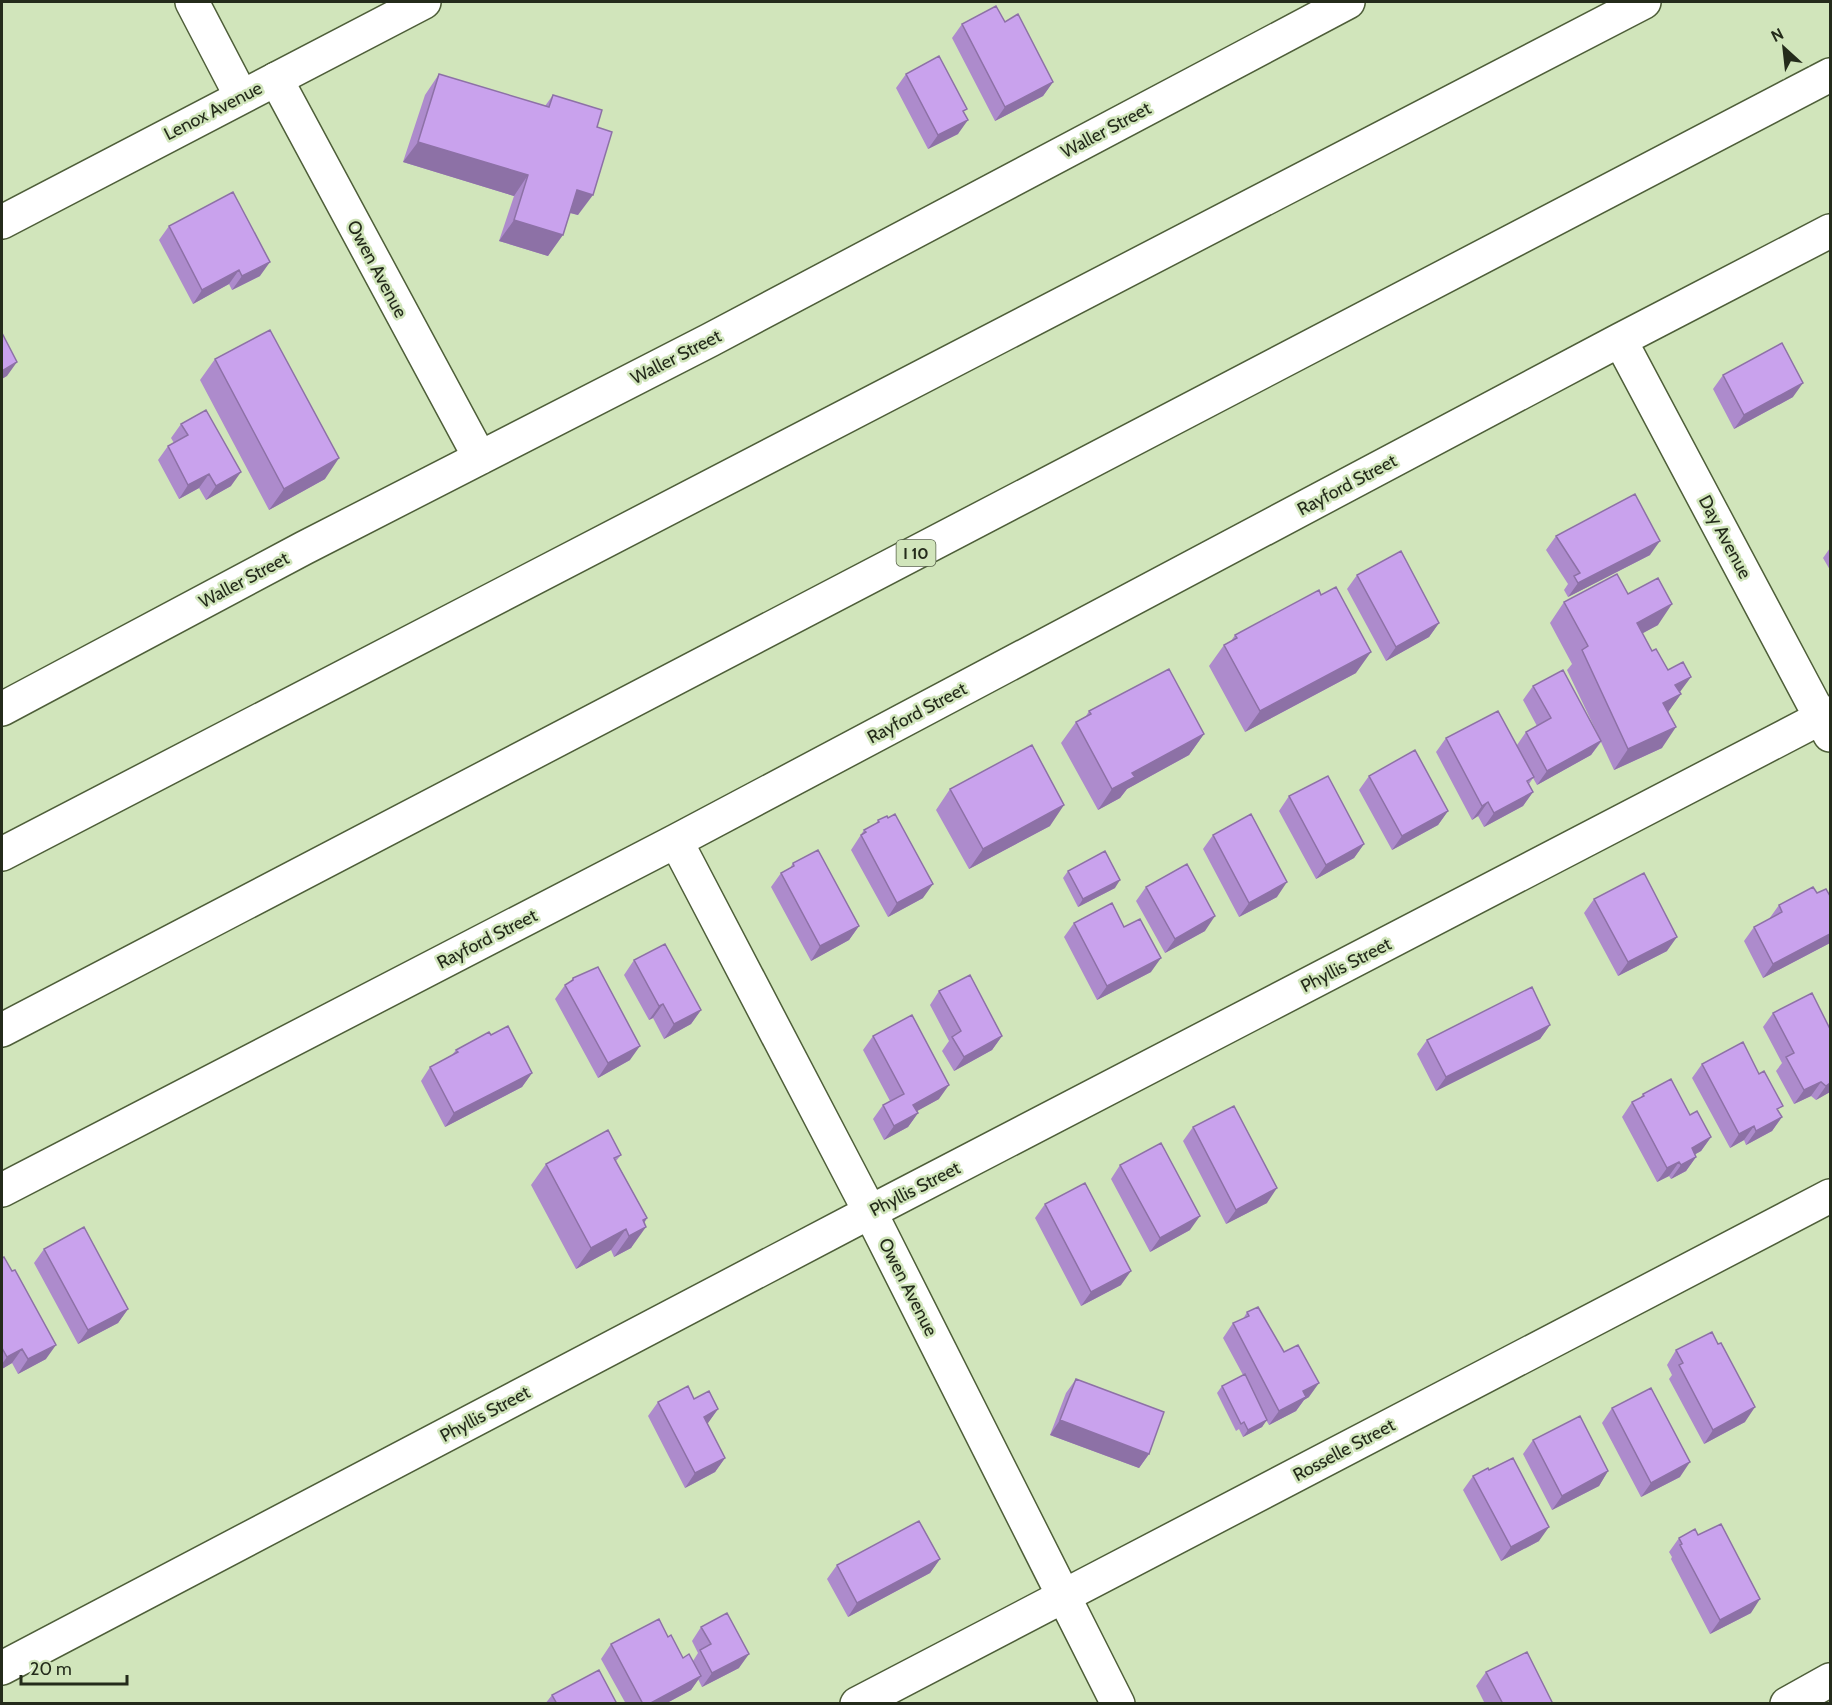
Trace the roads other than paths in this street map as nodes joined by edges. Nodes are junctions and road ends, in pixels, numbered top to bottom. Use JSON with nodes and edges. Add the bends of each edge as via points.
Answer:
{"nodes":[{"id":1,"x":192,"y":2,"type":"edge"},
{"id":2,"x":424,"y":2,"type":"edge"},
{"id":3,"x":1348,"y":2,"type":"edge"},
{"id":4,"x":1641,"y":3,"type":"edge"},
{"id":5,"x":1830,"y":75,"type":"edge"},
{"id":6,"x":276,"y":79,"type":"junction"},
{"id":7,"x":242,"y":96,"type":"junction"},
{"id":8,"x":1830,"y":96,"type":"edge"},
{"id":9,"x":1654,"y":169,"type":"junction"},
{"id":10,"x":2,"y":222,"type":"edge"},
{"id":11,"x":1830,"y":231,"type":"edge"},
{"id":12,"x":1620,"y":340,"type":"junction"},
{"id":13,"x":480,"y":458,"type":"junction"},
{"id":14,"x":2,"y":709,"type":"edge"},
{"id":15,"x":1828,"y":722,"type":"edge"},
{"id":16,"x":676,"y":842,"type":"junction"},
{"id":17,"x":2,"y":854,"type":"edge"},
{"id":18,"x":2,"y":1030,"type":"edge"},
{"id":19,"x":2,"y":1190,"type":"edge"},
{"id":20,"x":1830,"y":1196,"type":"edge"},
{"id":21,"x":870,"y":1212,"type":"junction"},
{"id":22,"x":1063,"y":1597,"type":"junction"},
{"id":23,"x":2,"y":1668,"type":"edge"},
{"id":24,"x":1830,"y":1680,"type":"edge"},
{"id":25,"x":858,"y":1704,"type":"edge"},
{"id":26,"x":1118,"y":1704,"type":"edge"},
{"id":27,"x":1786,"y":1704,"type":"edge"}],
"edges":[{"from":1,"to":7,"type":"main road"},
{"from":2,"to":6,"type":"main road","name":"Lenox Avenue"},
{"from":3,"to":13,"type":"main road","name":"Waller Street"},
{"from":4,"to":17,"type":"main road"},
{"from":5,"to":9,"type":"main road","number":"I 10"},
{"from":6,"to":7,"type":"main road","name":"Lenox Avenue"},
{"from":6,"to":13,"type":"main road","name":"Owen Avenue"},
{"from":7,"to":10,"type":"main road","name":"Lenox Avenue"},
{"from":8,"to":9,"type":"main road"},
{"from":9,"to":18,"type":"main road","number":"I 10"},
{"from":11,"to":12,"type":"main road","name":"Rayford Street"},
{"from":12,"to":15,"type":"main road","name":"Day Avenue"},
{"from":12,"to":16,"type":"main road","name":"Rayford Street"},
{"from":13,"to":14,"type":"main road","name":"Waller Street"},
{"from":15,"to":21,"type":"main road","name":"Phyllis Street"},
{"from":16,"to":19,"type":"main road","name":"Rayford Street"},
{"from":16,"to":21,"type":"main road","name":"Owen Avenue"},
{"from":20,"to":22,"type":"main road","name":"Rosselle Street"},
{"from":21,"to":22,"type":"main road","name":"Owen Avenue"},
{"from":21,"to":23,"type":"main road","name":"Phyllis Street"},
{"from":22,"to":25,"type":"main road","name":"Rosselle Street"},
{"from":22,"to":26,"type":"main road","name":"Owen Avenue"},
{"from":24,"to":27,"type":"main road"}]}
